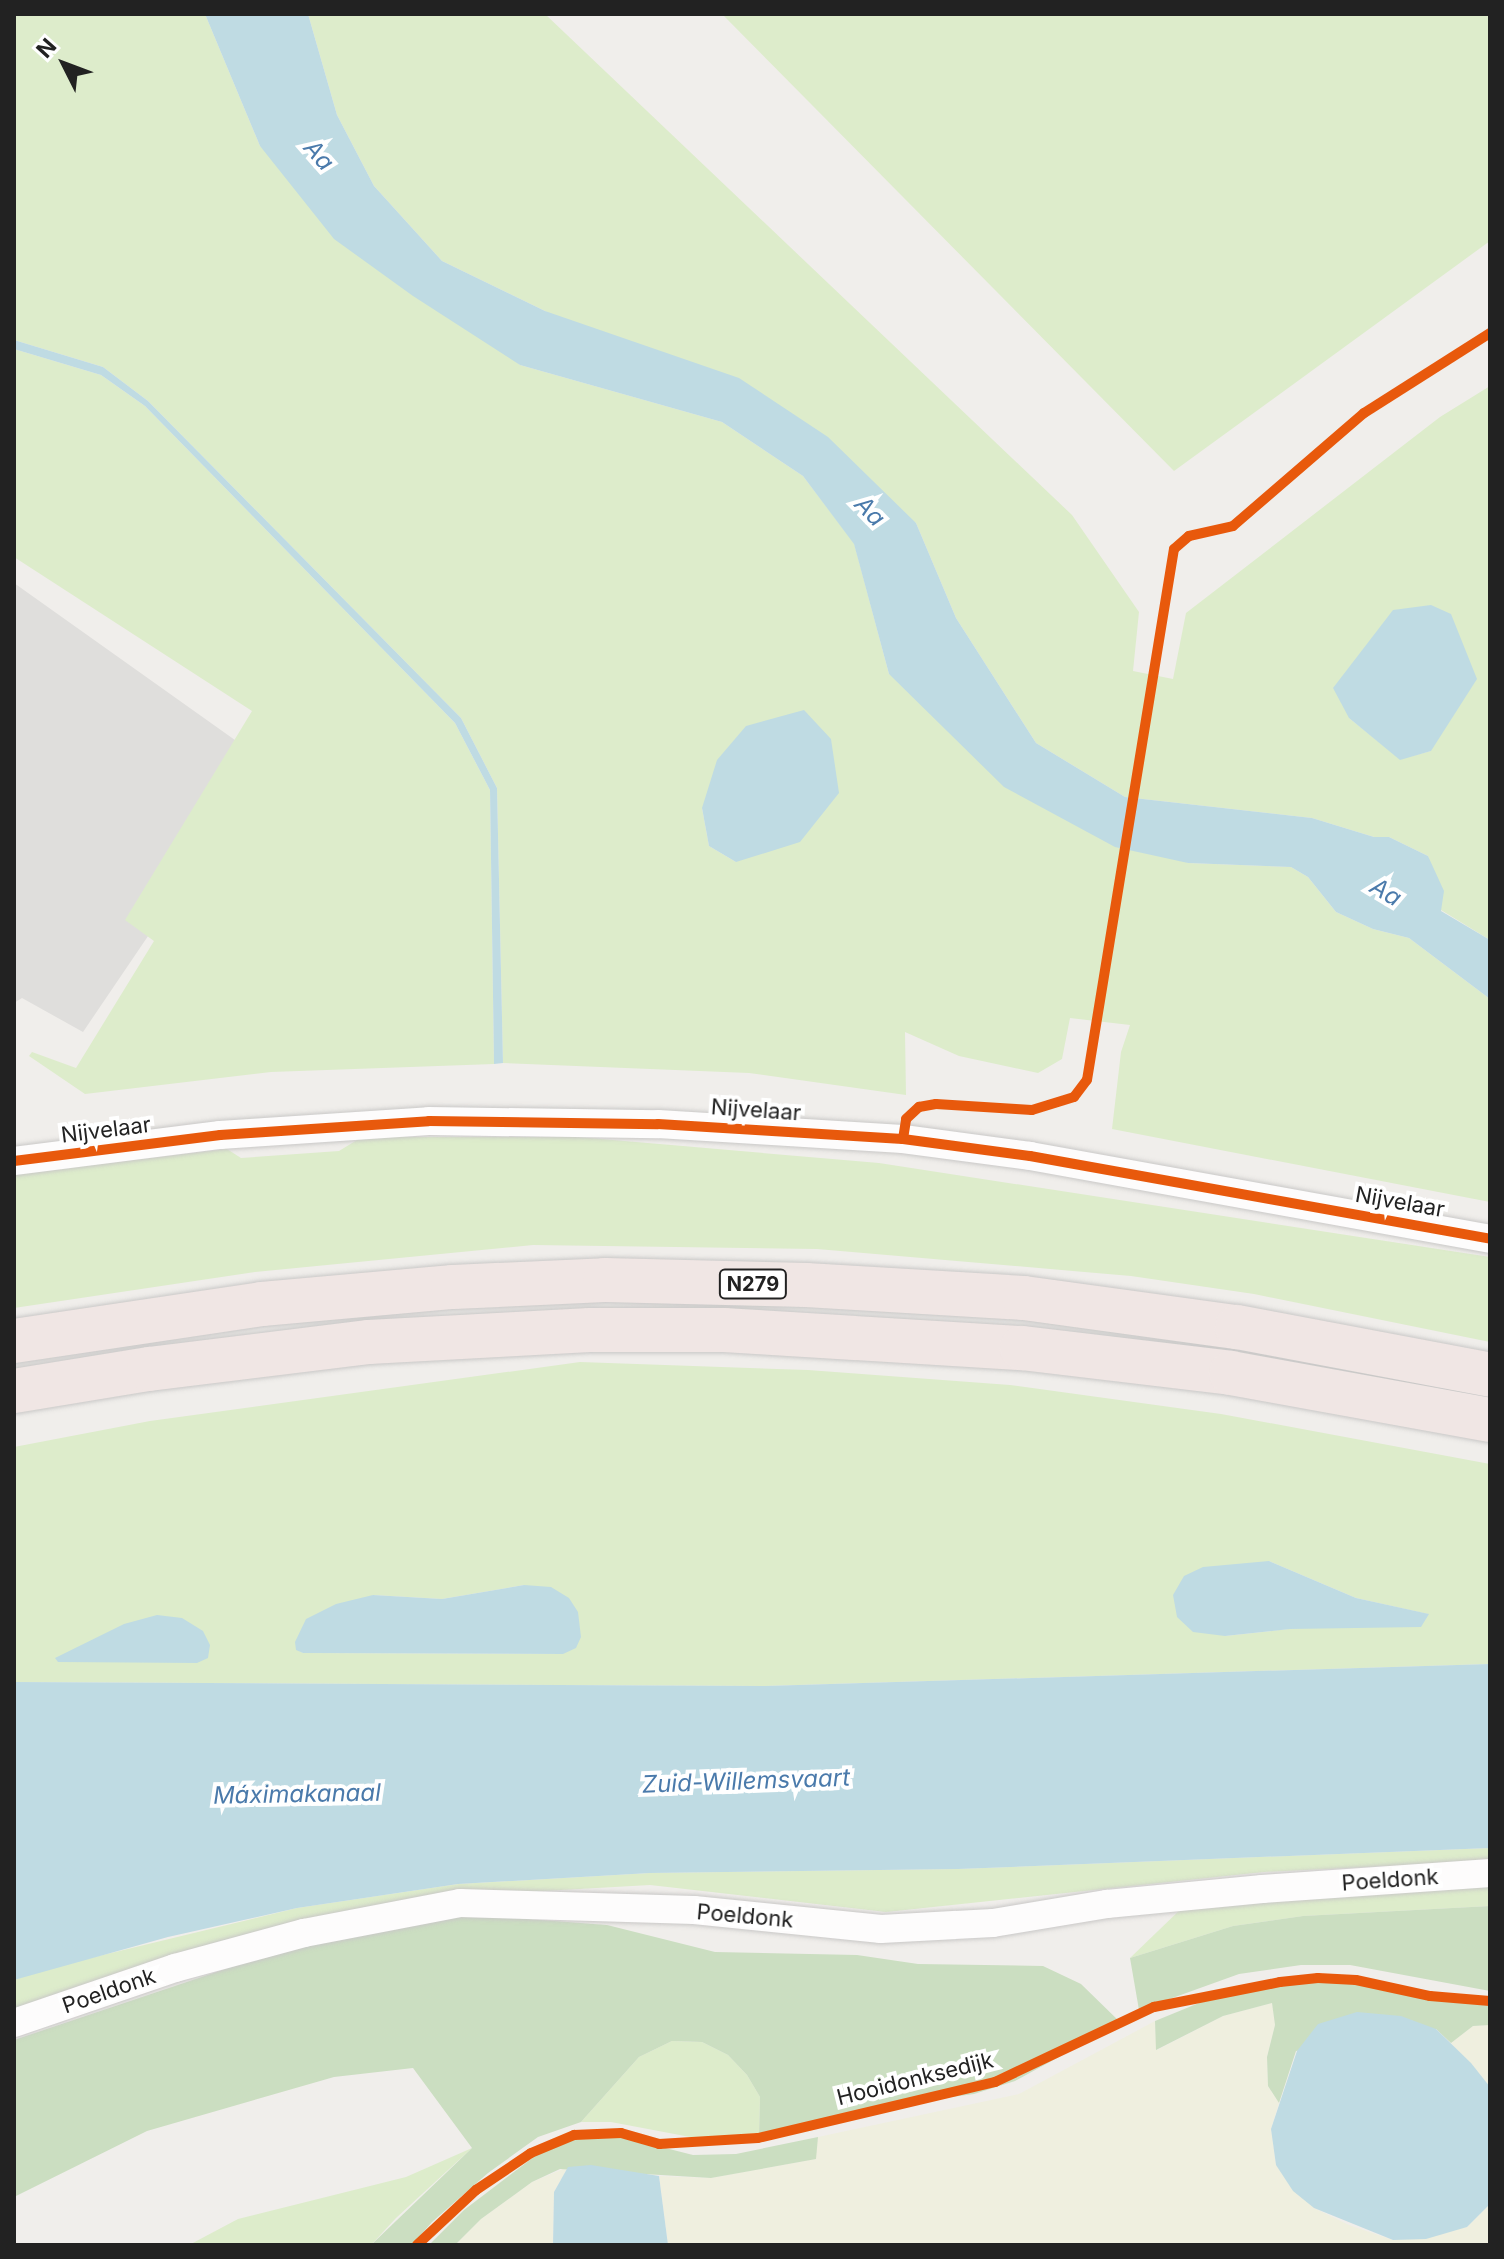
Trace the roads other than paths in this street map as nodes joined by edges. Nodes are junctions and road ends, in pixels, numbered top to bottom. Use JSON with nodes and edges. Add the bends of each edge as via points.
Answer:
{"nodes":[{"id":1,"x":14,"y":1161,"type":"edge"},
{"id":2,"x":1490,"y":1239,"type":"edge"},
{"id":3,"x":14,"y":1341,"type":"edge"},
{"id":4,"x":1490,"y":1375,"type":"edge"},
{"id":5,"x":14,"y":1391,"type":"edge"},
{"id":6,"x":1490,"y":1420,"type":"edge"},
{"id":7,"x":1490,"y":1873,"type":"edge"},
{"id":8,"x":14,"y":2023,"type":"edge"}],
"edges":[{"from":1,"to":2,"type":"street","name":"Nijvelaar","via":[[220,1135],[429,1121],[658,1124],[903,1139],[1030,1156]]},
{"from":3,"to":4,"type":"highway","number":"N279","via":[[262,1304],[605,1280],[1024,1298],[1237,1327]]},
{"from":5,"to":6,"type":"highway","number":"N279","via":[[369,1342],[590,1330],[724,1330],[1022,1348],[1231,1373]]},
{"from":7,"to":8,"type":"street","name":"Poeldonk","via":[[1247,1890],[1107,1904],[993,1923],[881,1929],[694,1910],[460,1903],[304,1933],[175,1968]]}]}
